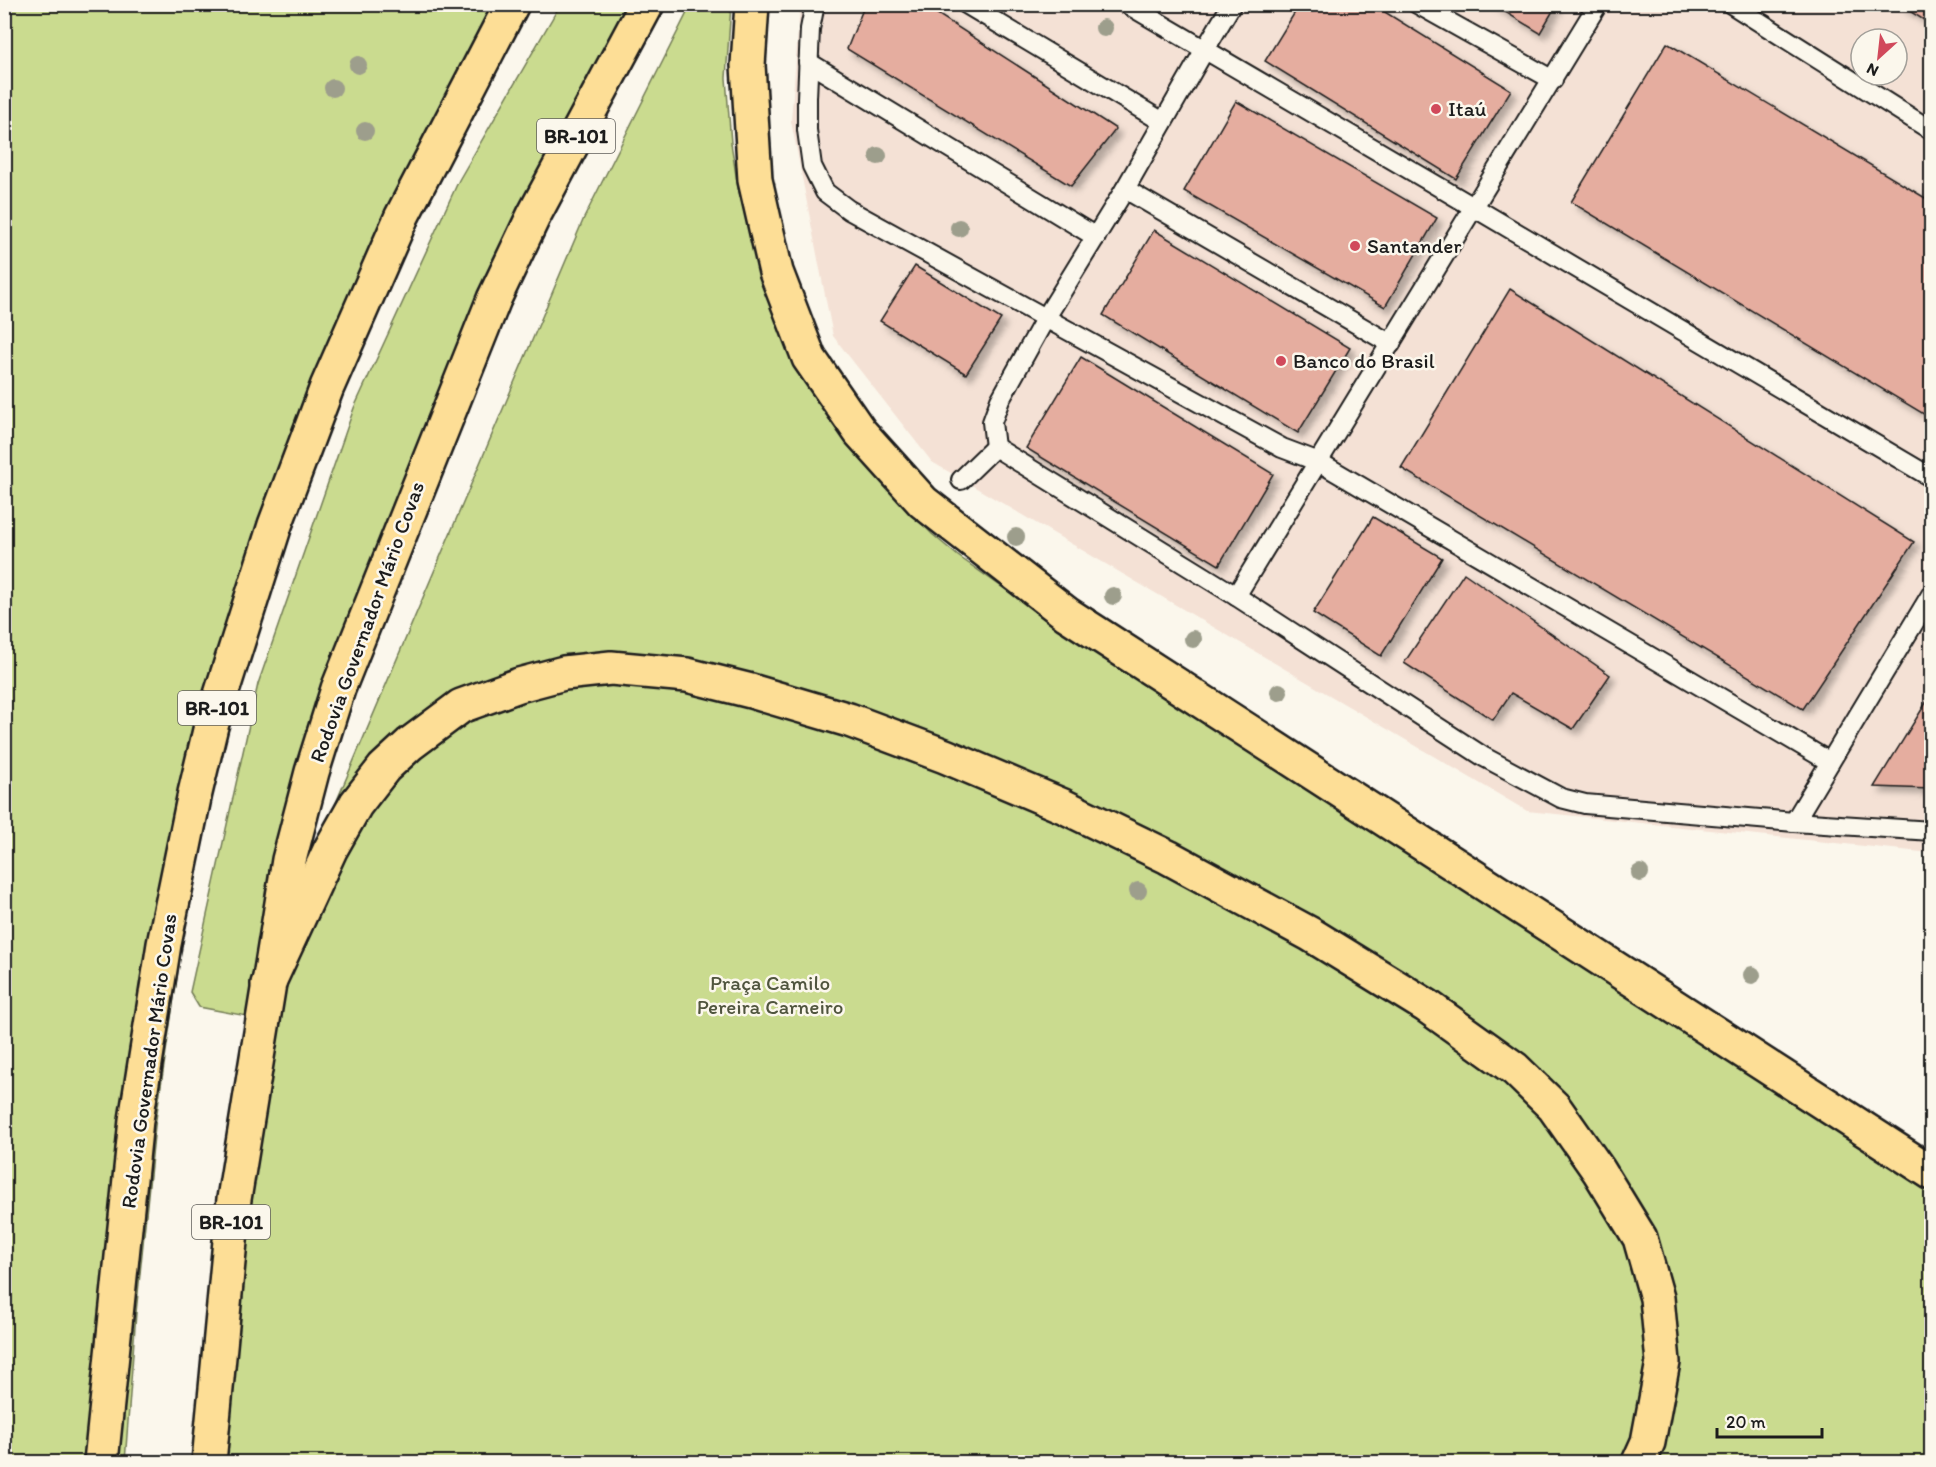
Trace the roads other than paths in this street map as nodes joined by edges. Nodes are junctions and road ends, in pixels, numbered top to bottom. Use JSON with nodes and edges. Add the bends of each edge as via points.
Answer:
{"nodes":[{"id":1,"x":513,"y":4,"type":"edge"},
{"id":2,"x":647,"y":4,"type":"edge"},
{"id":3,"x":752,"y":4,"type":"edge"},
{"id":4,"x":815,"y":4,"type":"edge"},
{"id":5,"x":966,"y":4,"type":"edge"},
{"id":6,"x":1127,"y":4,"type":"edge"},
{"id":7,"x":1232,"y":4,"type":"edge"},
{"id":8,"x":1417,"y":4,"type":"edge"},
{"id":9,"x":1598,"y":4,"type":"edge"},
{"id":10,"x":1731,"y":4,"type":"edge"},
{"id":11,"x":1204,"y":51,"type":"junction"},
{"id":12,"x":808,"y":62,"type":"junction"},
{"id":13,"x":1553,"y":80,"type":"junction"},
{"id":14,"x":1163,"y":122,"type":"junction"},
{"id":15,"x":1932,"y":131,"type":"edge"},
{"id":16,"x":1125,"y":189,"type":"junction"},
{"id":17,"x":1475,"y":208,"type":"junction"},
{"id":18,"x":1096,"y":237,"type":"junction"},
{"id":19,"x":1045,"y":319,"type":"junction"},
{"id":20,"x":1391,"y":344,"type":"junction"},
{"id":21,"x":994,"y":447,"type":"junction"},
{"id":22,"x":1319,"y":462,"type":"junction"},
{"id":23,"x":1932,"y":478,"type":"edge"},
{"id":24,"x":961,"y":480,"type":"dead end"},
{"id":25,"x":1932,"y":593,"type":"edge"},
{"id":26,"x":1236,"y":596,"type":"junction"},
{"id":27,"x":1830,"y":762,"type":"junction"},
{"id":28,"x":1794,"y":822,"type":"junction"},
{"id":29,"x":1932,"y":831,"type":"edge"},
{"id":30,"x":268,"y":984,"type":"junction"},
{"id":31,"x":1932,"y":1173,"type":"edge"},
{"id":32,"x":100,"y":1462,"type":"edge"},
{"id":33,"x":209,"y":1462,"type":"edge"},
{"id":34,"x":1639,"y":1462,"type":"edge"}],
"edges":[{"from":1,"to":32,"type":"highway","name":"Rodovia Governador Mário Covas","number":"BR-101","via":[[402,216],[327,387],[275,525],[212,726],[164,944],[136,1120]]},
{"from":2,"to":30,"type":"highway","name":"Rodovia Governador Mário Covas","number":"BR-101","via":[[494,298],[342,678],[289,860]]},
{"from":3,"to":31,"type":"highway","via":[[748,65],[755,180],[776,272],[809,358],[860,432],[923,502],[1067,614]]},
{"from":4,"to":12,"type":"lane"},
{"from":5,"to":14,"type":"lane"},
{"from":6,"to":11,"type":"lane"},
{"from":7,"to":11,"type":"lane"},
{"from":8,"to":13,"type":"lane"},
{"from":9,"to":13,"type":"lane"},
{"from":10,"to":15,"type":"lane"},
{"from":11,"to":14,"type":"lane"},
{"from":11,"to":17,"type":"lane"},
{"from":12,"to":18,"type":"lane"},
{"from":12,"to":19,"type":"lane","via":[[807,130],[812,166],[825,192],[849,210]]},
{"from":13,"to":17,"type":"lane"},
{"from":14,"to":16,"type":"lane"},
{"from":16,"to":18,"type":"lane"},
{"from":16,"to":20,"type":"lane"},
{"from":17,"to":20,"type":"lane"},
{"from":17,"to":23,"type":"lane"},
{"from":18,"to":19,"type":"lane"},
{"from":19,"to":21,"type":"lane","via":[[1000,400],[992,422]]},
{"from":19,"to":22,"type":"lane","via":[[1282,448]]},
{"from":20,"to":22,"type":"lane"},
{"from":21,"to":24,"type":"lane"},
{"from":21,"to":26,"type":"lane"},
{"from":22,"to":26,"type":"lane"},
{"from":22,"to":27,"type":"lane"},
{"from":25,"to":27,"type":"lane"},
{"from":26,"to":28,"type":"lane","via":[[1484,757],[1561,798],[1585,804]]},
{"from":27,"to":28,"type":"lane"},
{"from":28,"to":29,"type":"lane"},
{"from":30,"to":33,"type":"highway","name":"Rodovia Governador Mário Covas","number":"BR-101","via":[[234,1199]]},
{"from":30,"to":34,"type":"highway","via":[[330,850],[356,804],[384,768],[461,706],[564,673],[611,668],[687,675],[849,720],[1063,806],[1178,862],[1310,934],[1427,1006],[1515,1069],[1554,1107],[1640,1238],[1657,1298],[1663,1362],[1648,1442]]}]}
